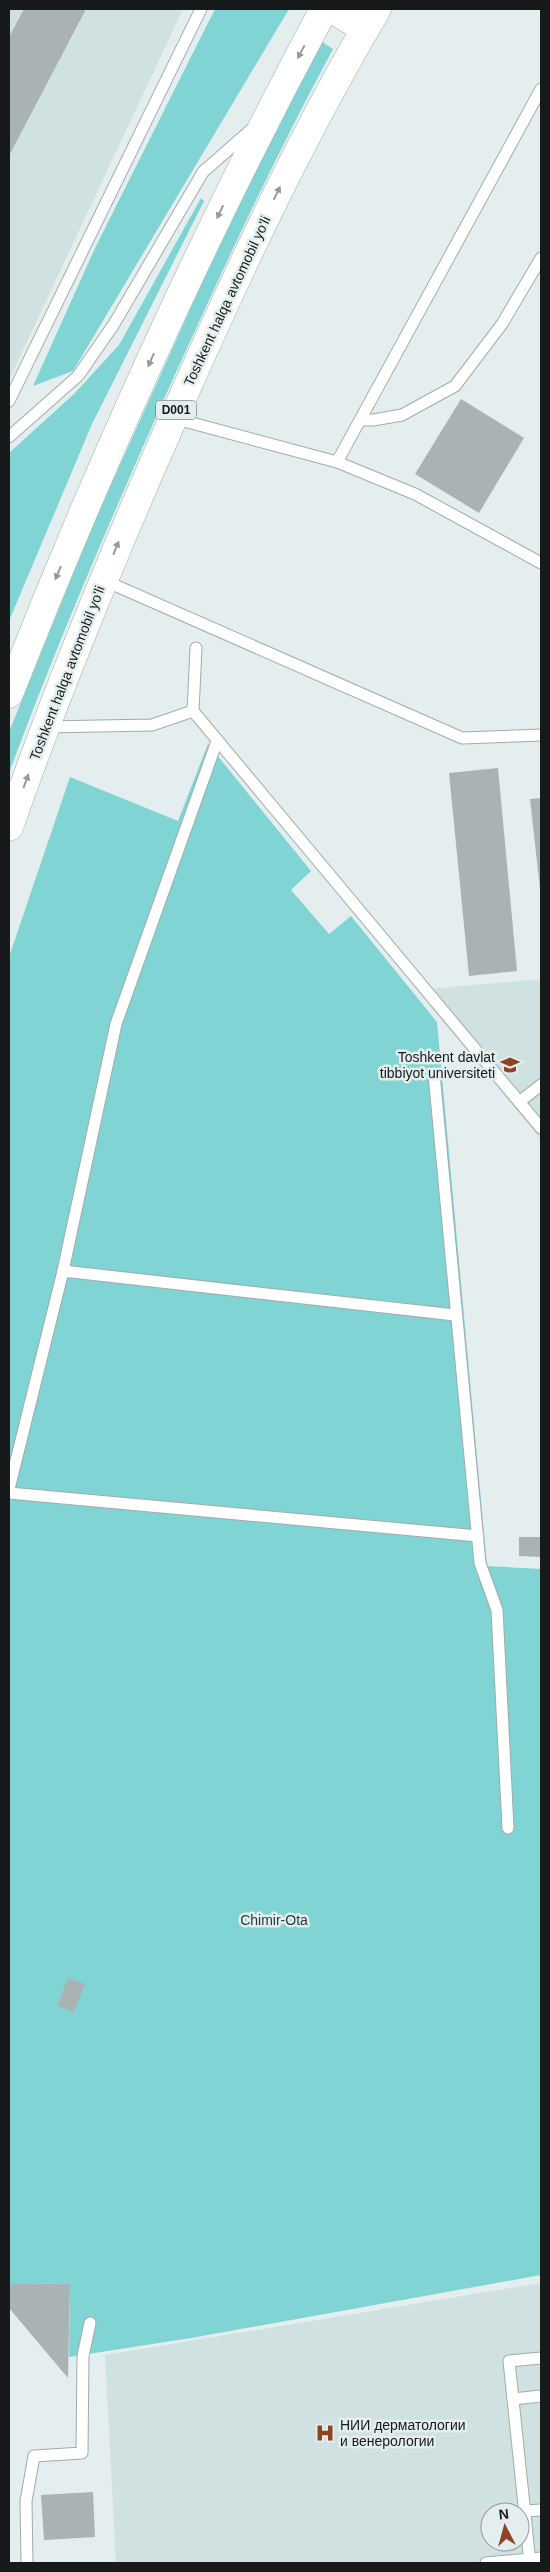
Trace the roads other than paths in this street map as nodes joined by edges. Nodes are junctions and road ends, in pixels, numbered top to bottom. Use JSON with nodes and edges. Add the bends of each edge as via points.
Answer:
{"nodes":[{"id":1,"x":201,"y":9,"type":"edge"},
{"id":2,"x":324,"y":9,"type":"edge"},
{"id":3,"x":332,"y":9,"type":"edge"},
{"id":4,"x":371,"y":19,"type":"edge"},
{"id":5,"x":541,"y":89,"type":"edge"},
{"id":6,"x":266,"y":116,"type":"junction"},
{"id":7,"x":541,"y":258,"type":"edge"},
{"id":8,"x":12,"y":385,"type":"edge"},
{"id":9,"x":9,"y":401,"type":"edge"},
{"id":10,"x":173,"y":418,"type":"junction"},
{"id":11,"x":360,"y":420,"type":"junction"},
{"id":12,"x":9,"y":437,"type":"edge"},
{"id":13,"x":337,"y":462,"type":"junction"},
{"id":14,"x":541,"y":564,"type":"edge"},
{"id":15,"x":103,"y":580,"type":"junction"},
{"id":16,"x":196,"y":648,"type":"dead end"},
{"id":17,"x":9,"y":694,"type":"edge"},
{"id":18,"x":193,"y":711,"type":"junction"},
{"id":19,"x":45,"y":727,"type":"junction"},
{"id":20,"x":541,"y":735,"type":"edge"},
{"id":21,"x":218,"y":741,"type":"junction"},
{"id":22,"x":9,"y":826,"type":"edge"},
{"id":23,"x":434,"y":1074,"type":"dead end"},
{"id":24,"x":541,"y":1085,"type":"edge"},
{"id":25,"x":519,"y":1102,"type":"junction"},
{"id":26,"x":541,"y":1128,"type":"edge"},
{"id":27,"x":63,"y":1271,"type":"junction"},
{"id":28,"x":455,"y":1315,"type":"junction"},
{"id":29,"x":9,"y":1489,"type":"edge"},
{"id":30,"x":9,"y":1493,"type":"edge"},
{"id":31,"x":478,"y":1536,"type":"junction"},
{"id":32,"x":508,"y":1828,"type":"dead end"},
{"id":33,"x":90,"y":2323,"type":"dead end"},
{"id":34,"x":541,"y":2358,"type":"edge"},
{"id":35,"x":541,"y":2396,"type":"edge"},
{"id":36,"x":513,"y":2399,"type":"junction"},
{"id":37,"x":524,"y":2502,"type":"edge"},
{"id":38,"x":530,"y":2539,"type":"edge"},
{"id":39,"x":534,"y":2560,"type":"edge"},
{"id":40,"x":27,"y":2563,"type":"edge"},
{"id":41,"x":486,"y":2563,"type":"edge"}],
"edges":[{"from":1,"to":8,"type":"lane"},
{"from":2,"to":6,"type":"highway","one_way":true},
{"from":3,"to":4,"type":"highway"},
{"from":10,"to":4,"type":"highway","name":"Toshkent halqa avtomobil yo'li","number":"D001","one_way":true,"via":[[280,188]]},
{"from":5,"to":11,"type":"lane"},
{"from":6,"to":12,"type":"lane","via":[[203,172],[114,324],[78,376]]},
{"from":6,"to":17,"type":"highway","one_way":true,"via":[[107,458]]},
{"from":7,"to":11,"type":"lane","via":[[502,324],[455,386],[402,415]]},
{"from":8,"to":9,"type":"lane"},
{"from":10,"to":13,"type":"lane"},
{"from":15,"to":10,"type":"highway","name":"Toshkent halqa avtomobil yo'li","number":"D001","one_way":true},
{"from":11,"to":13,"type":"lane"},
{"from":13,"to":14,"type":"lane","via":[[415,494]]},
{"from":15,"to":19,"type":"highway","name":"Toshkent halqa avtomobil yo'li","number":"D001"},
{"from":15,"to":20,"type":"lane","via":[[462,738]]},
{"from":16,"to":18,"type":"lane"},
{"from":18,"to":19,"type":"lane","via":[[152,725]]},
{"from":18,"to":21,"type":"lane"},
{"from":22,"to":19,"type":"highway","name":"Toshkent halqa avtomobil yo'li","number":"D001","one_way":true},
{"from":21,"to":25,"type":"lane"},
{"from":21,"to":27,"type":"lane","via":[[116,1024]]},
{"from":23,"to":28,"type":"lane"},
{"from":24,"to":25,"type":"lane"},
{"from":25,"to":26,"type":"lane"},
{"from":27,"to":28,"type":"lane"},
{"from":27,"to":29,"type":"lane"},
{"from":28,"to":31,"type":"lane"},
{"from":30,"to":31,"type":"lane"},
{"from":31,"to":32,"type":"lane","via":[[480,1563],[497,1610]]},
{"from":33,"to":40,"type":"lane","via":[[83,2356],[82,2453],[34,2456],[26,2501]]},
{"from":34,"to":36,"type":"lane","via":[[509,2361]]},
{"from":35,"to":36,"type":"lane"},
{"from":36,"to":37,"type":"lane"},
{"from":38,"to":39,"type":"lane"},
{"from":39,"to":41,"type":"lane"}]}
